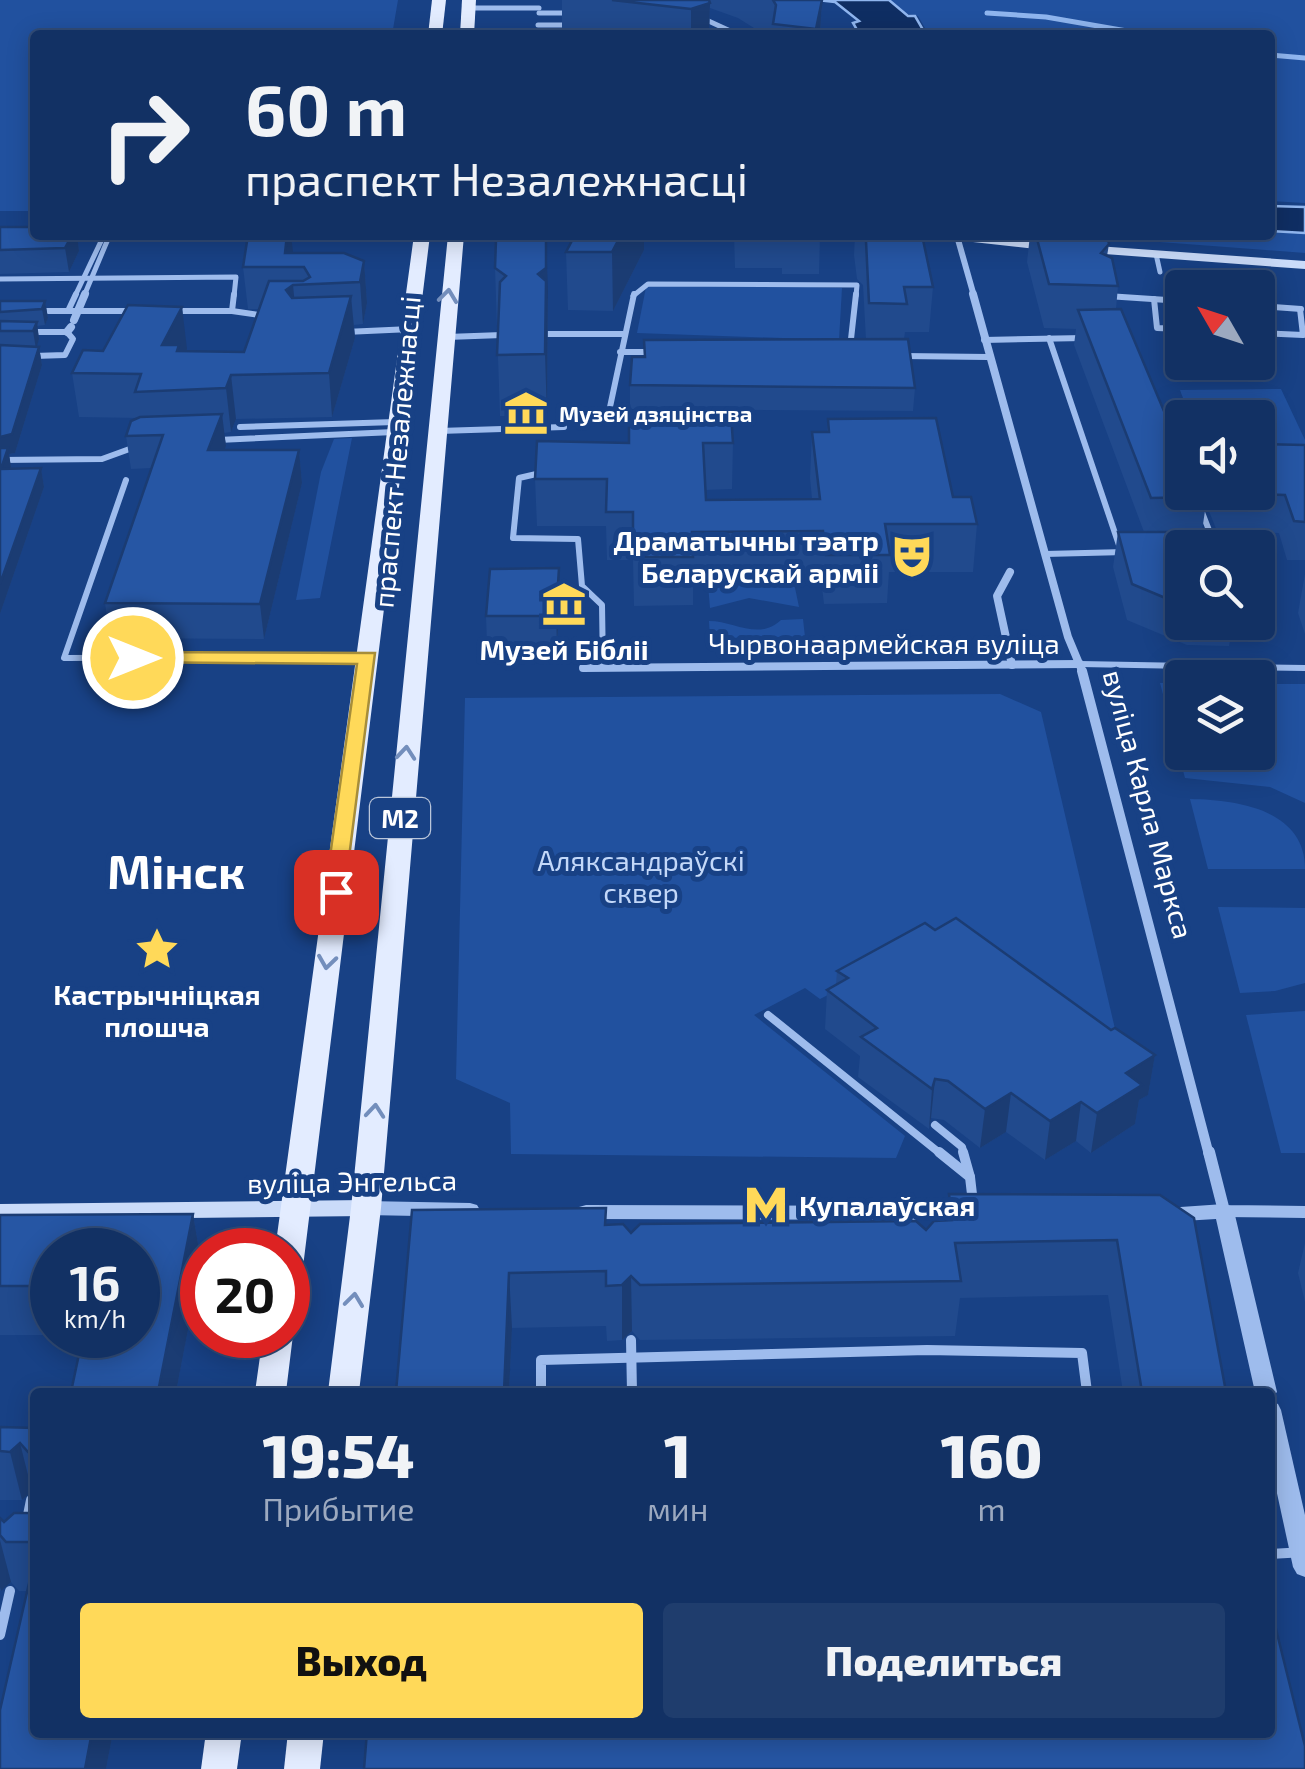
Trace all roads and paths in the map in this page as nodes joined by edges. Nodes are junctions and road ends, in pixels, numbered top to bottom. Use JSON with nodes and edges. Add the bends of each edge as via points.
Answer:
{"nodes":[{"id":1,"x":438,"y":0,"type":"edge"},
{"id":2,"x":540,"y":0,"type":"edge"},
{"id":3,"x":468,"y":4,"type":"edge"},
{"id":4,"x":539,"y":10,"type":"junction"},
{"id":5,"x":571,"y":14,"type":"dead end"},
{"id":6,"x":690,"y":15,"type":"dead end"},
{"id":7,"x":538,"y":25,"type":"junction"},
{"id":8,"x":576,"y":25,"type":"dead end"},
{"id":9,"x":435,"y":30,"type":"edge"},
{"id":10,"x":467,"y":30,"type":"edge"},
{"id":11,"x":538,"y":30,"type":"edge"},
{"id":12,"x":726,"y":30,"type":"edge"},
{"id":13,"x":105,"y":240,"type":"edge"},
{"id":14,"x":421,"y":240,"type":"edge"},
{"id":15,"x":455,"y":240,"type":"edge"},
{"id":16,"x":958,"y":240,"type":"edge"},
{"id":17,"x":1001,"y":240,"type":"edge"},
{"id":18,"x":1156,"y":254,"type":"junction"},
{"id":19,"x":1305,"y":264,"type":"edge"},
{"id":20,"x":1160,"y":272,"type":"dead end"},
{"id":21,"x":794,"y":274,"type":"dead end"},
{"id":22,"x":86,"y":278,"type":"junction"},
{"id":23,"x":0,"y":280,"type":"edge"},
{"id":24,"x":796,"y":284,"type":"junction"},
{"id":25,"x":1160,"y":289,"type":"dead end"},
{"id":26,"x":1102,"y":295,"type":"edge"},
{"id":27,"x":1158,"y":300,"type":"junction"},
{"id":28,"x":1165,"y":301,"type":"edge"},
{"id":29,"x":1275,"y":307,"type":"edge"},
{"id":30,"x":1302,"y":309,"type":"edge"},
{"id":31,"x":34,"y":311,"type":"edge"},
{"id":32,"x":139,"y":311,"type":"edge"},
{"id":33,"x":158,"y":311,"type":"edge"},
{"id":34,"x":232,"y":311,"type":"junction"},
{"id":35,"x":276,"y":316,"type":"edge"},
{"id":36,"x":71,"y":321,"type":"junction"},
{"id":37,"x":1165,"y":328,"type":"edge"},
{"id":38,"x":411,"y":329,"type":"junction"},
{"id":39,"x":17,"y":332,"type":"edge"},
{"id":40,"x":327,"y":333,"type":"edge"},
{"id":41,"x":547,"y":334,"type":"edge"},
{"id":42,"x":624,"y":334,"type":"junction"},
{"id":43,"x":1275,"y":334,"type":"edge"},
{"id":44,"x":502,"y":335,"type":"edge"},
{"id":45,"x":444,"y":337,"type":"junction"},
{"id":46,"x":1049,"y":338,"type":"junction"},
{"id":47,"x":1099,"y":338,"type":"edge"},
{"id":48,"x":984,"y":340,"type":"junction"},
{"id":49,"x":620,"y":352,"type":"junction"},
{"id":50,"x":669,"y":352,"type":"edge"},
{"id":51,"x":838,"y":353,"type":"edge"},
{"id":52,"x":850,"y":353,"type":"junction"},
{"id":53,"x":867,"y":354,"type":"edge"},
{"id":54,"x":16,"y":356,"type":"edge"},
{"id":55,"x":900,"y":356,"type":"edge"},
{"id":56,"x":988,"y":357,"type":"junction"},
{"id":57,"x":610,"y":407,"type":"dead end"},
{"id":58,"x":240,"y":427,"type":"dead end"},
{"id":59,"x":399,"y":427,"type":"junction"},
{"id":60,"x":564,"y":428,"type":"dead end"},
{"id":61,"x":435,"y":431,"type":"junction"},
{"id":62,"x":202,"y":441,"type":"edge"},
{"id":63,"x":144,"y":444,"type":"edge"},
{"id":64,"x":0,"y":460,"type":"edge"},
{"id":65,"x":550,"y":471,"type":"edge"},
{"id":66,"x":126,"y":480,"type":"dead end"},
{"id":67,"x":1121,"y":552,"type":"junction"},
{"id":68,"x":1136,"y":552,"type":"edge"},
{"id":69,"x":1045,"y":554,"type":"junction"},
{"id":70,"x":1010,"y":572,"type":"dead end"},
{"id":71,"x":368,"y":658,"type":"junction"},
{"id":72,"x":1080,"y":664,"type":"junction"},
{"id":73,"x":1012,"y":665,"type":"junction"},
{"id":74,"x":584,"y":668,"type":"dead end"},
{"id":75,"x":603,"y":668,"type":"junction"},
{"id":76,"x":1305,"y":668,"type":"edge"},
{"id":77,"x":768,"y":1015,"type":"dead end"},
{"id":78,"x":935,"y":1125,"type":"dead end"},
{"id":79,"x":970,"y":1176,"type":"junction"},
{"id":80,"x":366,"y":1208,"type":"junction"},
{"id":81,"x":295,"y":1210,"type":"junction"},
{"id":82,"x":484,"y":1210,"type":"edge"},
{"id":83,"x":1224,"y":1211,"type":"junction"},
{"id":84,"x":0,"y":1212,"type":"edge"},
{"id":85,"x":557,"y":1212,"type":"edge"},
{"id":86,"x":1305,"y":1212,"type":"edge"},
{"id":87,"x":984,"y":1214,"type":"joint"},
{"id":88,"x":1152,"y":1215,"type":"edge"},
{"id":89,"x":293,"y":1228,"type":"edge"},
{"id":90,"x":926,"y":1336,"type":"dead end"},
{"id":91,"x":630,"y":1340,"type":"dead end"},
{"id":92,"x":927,"y":1350,"type":"junction"},
{"id":93,"x":275,"y":1358,"type":"edge"},
{"id":94,"x":632,"y":1358,"type":"junction"},
{"id":95,"x":271,"y":1388,"type":"edge"},
{"id":96,"x":344,"y":1388,"type":"edge"},
{"id":97,"x":541,"y":1388,"type":"edge"},
{"id":98,"x":632,"y":1388,"type":"edge"},
{"id":99,"x":1086,"y":1388,"type":"edge"},
{"id":100,"x":1265,"y":1388,"type":"edge"},
{"id":101,"x":1275,"y":1432,"type":"edge"},
{"id":102,"x":30,"y":1504,"type":"edge"},
{"id":103,"x":24,"y":1531,"type":"edge"},
{"id":104,"x":1275,"y":1554,"type":"edge"},
{"id":105,"x":1304,"y":1557,"type":"edge"},
{"id":106,"x":10,"y":1591,"type":"dead end"},
{"id":107,"x":0,"y":1635,"type":"edge"},
{"id":108,"x":223,"y":1738,"type":"edge"},
{"id":109,"x":305,"y":1738,"type":"edge"},
{"id":110,"x":219,"y":1769,"type":"edge"},
{"id":111,"x":302,"y":1769,"type":"edge"}],
"edges":[{"from":1,"to":9,"type":"main road"},
{"from":2,"to":4,"type":"lane"},
{"from":3,"to":4,"type":"lane"},
{"from":3,"to":10,"type":"main road"},
{"from":4,"to":5,"type":"lane"},
{"from":4,"to":7,"type":"lane"},
{"from":6,"to":12,"type":"lane"},
{"from":7,"to":8,"type":"lane"},
{"from":7,"to":11,"type":"lane"},
{"from":13,"to":22,"type":"street"},
{"from":14,"to":38,"type":"main road","name":"праспект Незалежнасці","number":"М2"},
{"from":45,"to":15,"type":"main road","name":"праспект Незалежнасці","number":"М2","one_way":true},
{"from":16,"to":48,"type":"street","name":"вуліца Карла Маркса"},
{"from":17,"to":18,"type":"main road"},
{"from":18,"to":19,"type":"main road"},
{"from":18,"to":20,"type":"lane"},
{"from":21,"to":24,"type":"lane"},
{"from":22,"to":23,"type":"lane"},
{"from":22,"to":34,"type":"lane","via":[[236,277]]},
{"from":22,"to":36,"type":"street"},
{"from":24,"to":42,"type":"lane","via":[[648,284],[634,292]]},
{"from":24,"to":52,"type":"lane","via":[[857,285]]},
{"from":25,"to":27,"type":"lane"},
{"from":26,"to":27,"type":"lane"},
{"from":27,"to":28,"type":"lane"},
{"from":27,"to":37,"type":"lane","via":[[1157,328]]},
{"from":29,"to":30,"type":"lane"},
{"from":30,"to":43,"type":"lane","via":[[1303,336]]},
{"from":31,"to":36,"type":"lane"},
{"from":32,"to":36,"type":"lane"},
{"from":33,"to":34,"type":"lane"},
{"from":34,"to":35,"type":"lane"},
{"from":36,"to":39,"type":"lane"},
{"from":36,"to":54,"type":"lane","via":[[73,339],[65,356]]},
{"from":38,"to":40,"type":"lane"},
{"from":38,"to":59,"type":"main road","name":"праспект Незалежнасці","number":"М2"},
{"from":41,"to":42,"type":"lane"},
{"from":42,"to":49,"type":"lane"},
{"from":44,"to":45,"type":"lane"},
{"from":45,"to":61,"type":"main road","name":"праспект Незалежнасці","number":"М2"},
{"from":46,"to":47,"type":"lane"},
{"from":46,"to":48,"type":"lane"},
{"from":46,"to":67,"type":"lane"},
{"from":48,"to":56,"type":"street","name":"вуліца Карла Маркса"},
{"from":49,"to":50,"type":"lane"},
{"from":49,"to":57,"type":"lane"},
{"from":51,"to":52,"type":"lane"},
{"from":52,"to":53,"type":"lane"},
{"from":55,"to":56,"type":"lane"},
{"from":56,"to":69,"type":"street","name":"вуліца Карла Маркса"},
{"from":58,"to":59,"type":"lane"},
{"from":59,"to":62,"type":"lane"},
{"from":59,"to":71,"type":"main road","name":"праспект Незалежнасці","number":"М2"},
{"from":60,"to":61,"type":"lane"},
{"from":80,"to":61,"type":"main road","name":"праспект Незалежнасці","number":"М2","one_way":true},
{"from":63,"to":64,"type":"lane","via":[[102,459]]},
{"from":65,"to":75,"type":"lane","via":[[519,478],[513,538],[578,538],[582,586],[602,605]]},
{"from":66,"to":71,"type":"lane","via":[[64,658]]},
{"from":67,"to":68,"type":"lane"},
{"from":67,"to":69,"type":"lane"},
{"from":69,"to":72,"type":"street","name":"вуліца Карла Маркса"},
{"from":70,"to":73,"type":"street","via":[[997,596]]},
{"from":71,"to":81,"type":"main road","name":"праспект Незалежнасці","number":"М2","one_way":true},
{"from":72,"to":73,"type":"street","name":"Чырвонаармейская вуліца"},
{"from":72,"to":76,"type":"lane","name":"Чырвонаармейская вуліца"},
{"from":72,"to":83,"type":"street","name":"вуліца Карла Маркса"},
{"from":73,"to":75,"type":"street","name":"Чырвонаармейская вуліца"},
{"from":74,"to":75,"type":"street","name":"Чырвонаармейская вуліца"},
{"from":77,"to":79,"type":"lane"},
{"from":78,"to":79,"type":"lane","via":[[962,1148]]},
{"from":79,"to":87,"type":"lane"},
{"from":80,"to":81,"type":"main road","name":"вуліца Энгельса"},
{"from":80,"to":82,"type":"street","name":"вуліца Энгельса"},
{"from":96,"to":80,"type":"main road","name":"праспект Незалежнасці","number":"М2","one_way":true},
{"from":81,"to":84,"type":"main road","name":"вуліца Энгельса"},
{"from":81,"to":89,"type":"main road","name":"праспект Незалежнасці","number":"М2"},
{"from":83,"to":86,"type":"street"},
{"from":83,"to":88,"type":"street"},
{"from":83,"to":100,"type":"street","name":"вуліца Карла Маркса"},
{"from":85,"to":87,"type":"street","via":[[631,1222],[912,1221]]},
{"from":90,"to":92,"type":"lane"},
{"from":91,"to":94,"type":"lane"},
{"from":92,"to":94,"type":"lane"},
{"from":92,"to":99,"type":"lane","via":[[1082,1354]]},
{"from":93,"to":95,"type":"main road"},
{"from":94,"to":97,"type":"lane","via":[[541,1360]]},
{"from":94,"to":98,"type":"lane"},
{"from":101,"to":105,"type":"street"},
{"from":102,"to":103,"type":"lane"},
{"from":104,"to":105,"type":"lane"},
{"from":106,"to":107,"type":"lane"},
{"from":108,"to":110,"type":"main road"},
{"from":109,"to":111,"type":"main road"}]}
